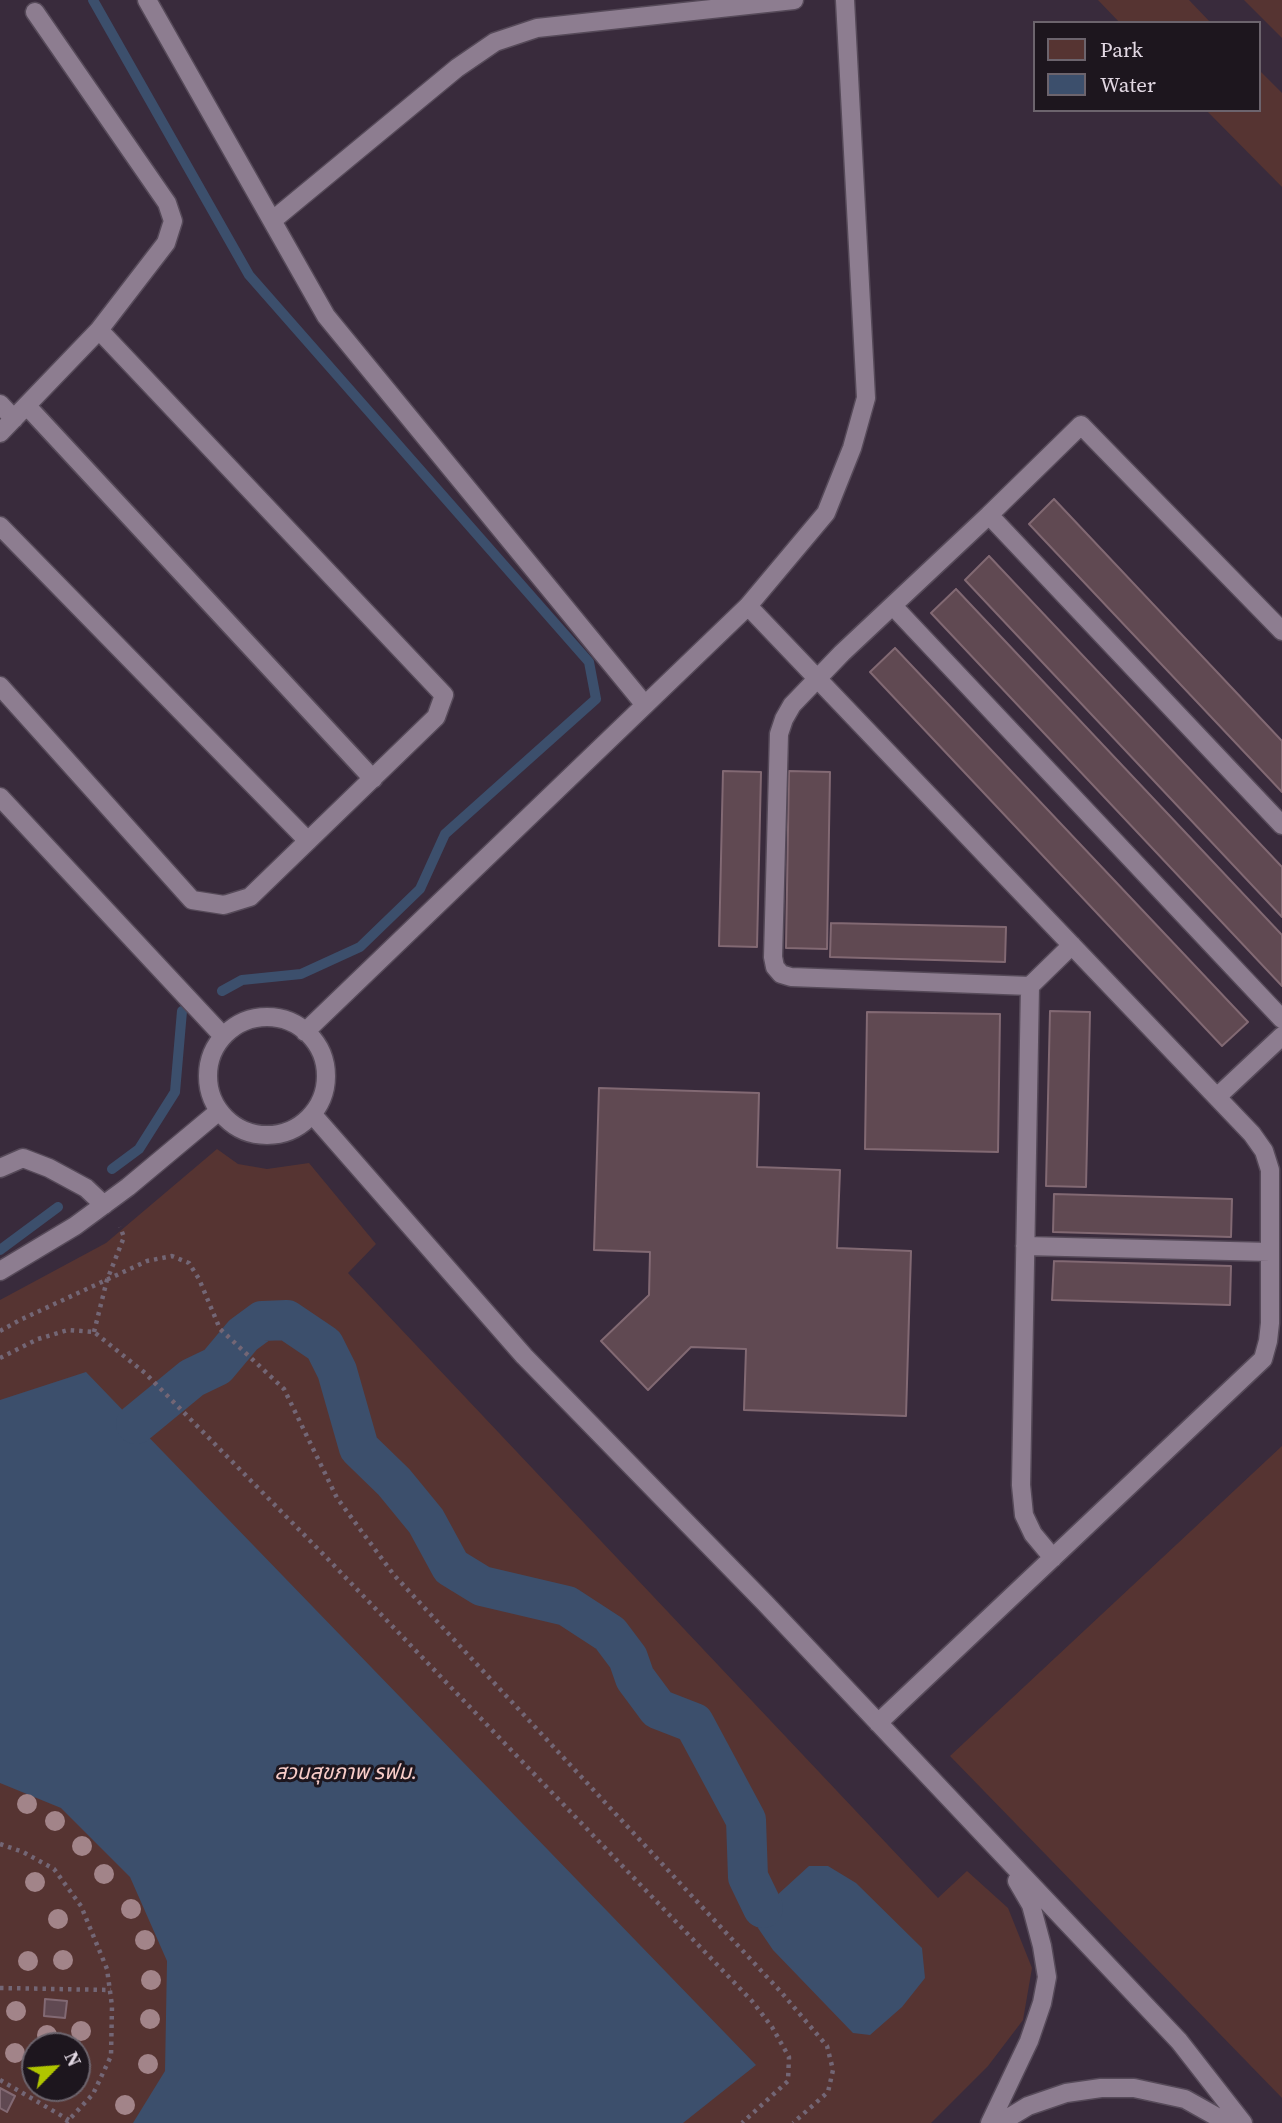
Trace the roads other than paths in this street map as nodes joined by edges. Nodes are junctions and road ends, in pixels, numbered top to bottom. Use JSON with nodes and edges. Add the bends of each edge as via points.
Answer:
{"nodes":[{"id":1,"x":148,"y":0,"type":"edge"},
{"id":2,"x":794,"y":0,"type":"edge"},
{"id":3,"x":845,"y":0,"type":"edge"},
{"id":4,"x":35,"y":12,"type":"dead end"},
{"id":5,"x":273,"y":220,"type":"junction"},
{"id":6,"x":99,"y":330,"type":"junction"},
{"id":7,"x":0,"y":404,"type":"edge"},
{"id":8,"x":20,"y":412,"type":"junction"},
{"id":9,"x":0,"y":433,"type":"edge"},
{"id":10,"x":989,"y":515,"type":"junction"},
{"id":11,"x":0,"y":526,"type":"edge"},
{"id":12,"x":748,"y":606,"type":"junction"},
{"id":13,"x":892,"y":606,"type":"junction"},
{"id":14,"x":1282,"y":631,"type":"edge"},
{"id":15,"x":817,"y":679,"type":"junction"},
{"id":16,"x":0,"y":686,"type":"edge"},
{"id":17,"x":645,"y":705,"type":"junction"},
{"id":18,"x":373,"y":779,"type":"junction"},
{"id":19,"x":0,"y":797,"type":"edge"},
{"id":20,"x":1282,"y":825,"type":"edge"},
{"id":21,"x":308,"y":841,"type":"junction"},
{"id":22,"x":1072,"y":945,"type":"junction"},
{"id":23,"x":1030,"y":985,"type":"junction"},
{"id":24,"x":1282,"y":1019,"type":"edge"},
{"id":25,"x":306,"y":1032,"type":"junction"},
{"id":26,"x":223,"y":1036,"type":"junction"},
{"id":27,"x":1282,"y":1036,"type":"edge"},
{"id":28,"x":1216,"y":1097,"type":"junction"},
{"id":29,"x":219,"y":1111,"type":"junction"},
{"id":30,"x":313,"y":1115,"type":"junction"},
{"id":31,"x":0,"y":1168,"type":"edge"},
{"id":32,"x":104,"y":1205,"type":"junction"},
{"id":33,"x":1025,"y":1246,"type":"junction"},
{"id":34,"x":1270,"y":1252,"type":"junction"},
{"id":35,"x":0,"y":1271,"type":"edge"},
{"id":36,"x":1053,"y":1558,"type":"junction"},
{"id":37,"x":878,"y":1723,"type":"junction"},
{"id":38,"x":1003,"y":1856,"type":"junction"},
{"id":39,"x":990,"y":2123,"type":"edge"},
{"id":40,"x":1000,"y":2123,"type":"edge"},
{"id":41,"x":1228,"y":2123,"type":"edge"},
{"id":42,"x":1243,"y":2123,"type":"edge"}],
"edges":[{"from":1,"to":5,"type":"lane"},
{"from":2,"to":5,"type":"lane","via":[[537,28],[495,42]]},
{"from":3,"to":12,"type":"lane","via":[[866,398],[826,513]]},
{"from":4,"to":6,"type":"lane","via":[[167,203],[173,221],[166,243]]},
{"from":5,"to":17,"type":"lane","via":[[326,316]]},
{"from":6,"to":8,"type":"lane"},
{"from":6,"to":18,"type":"lane","via":[[444,695],[436,717]]},
{"from":7,"to":8,"type":"lane"},
{"from":8,"to":9,"type":"lane"},
{"from":8,"to":18,"type":"lane"},
{"from":10,"to":13,"type":"lane"},
{"from":10,"to":14,"type":"lane","via":[[1081,425]]},
{"from":10,"to":20,"type":"lane"},
{"from":11,"to":21,"type":"lane"},
{"from":12,"to":15,"type":"lane"},
{"from":12,"to":17,"type":"lane"},
{"from":13,"to":15,"type":"lane"},
{"from":13,"to":24,"type":"lane"},
{"from":15,"to":22,"type":"lane"},
{"from":15,"to":23,"type":"lane","via":[[792,705],[779,734],[775,967],[791,977]]},
{"from":16,"to":21,"type":"lane","via":[[192,900],[224,905],[250,897]]},
{"from":17,"to":25,"type":"lane"},
{"from":18,"to":21,"type":"lane"},
{"from":19,"to":26,"type":"lane"},
{"from":22,"to":23,"type":"lane"},
{"from":22,"to":28,"type":"lane"},
{"from":23,"to":33,"type":"lane"},
{"from":25,"to":26,"type":"lane","via":[[283,1019],[264,1016],[245,1020]]},
{"from":25,"to":30,"type":"lane","via":[[324,1058],[327,1078]]},
{"from":26,"to":29,"type":"lane","via":[[209,1060],[208,1087]]},
{"from":27,"to":28,"type":"lane"},
{"from":28,"to":34,"type":"lane","via":[[1252,1133],[1267,1160]]},
{"from":29,"to":30,"type":"lane","via":[[239,1129],[265,1136],[292,1131]]},
{"from":29,"to":32,"type":"lane"},
{"from":30,"to":37,"type":"lane","via":[[524,1356]]},
{"from":31,"to":32,"type":"lane","via":[[23,1158],[86,1188]]},
{"from":32,"to":35,"type":"lane"},
{"from":33,"to":34,"type":"lane"},
{"from":33,"to":36,"type":"lane","via":[[1021,1485],[1024,1515],[1032,1534]]},
{"from":34,"to":36,"type":"lane","via":[[1270,1323],[1263,1359]]},
{"from":36,"to":37,"type":"lane"},
{"from":37,"to":38,"type":"lane"},
{"from":38,"to":39,"type":"lane","via":[[1031,1905],[1047,1977],[1028,2041]]},
{"from":38,"to":42,"type":"lane","via":[[1179,2041]]},
{"from":40,"to":41,"type":"lane","via":[[1041,2101],[1101,2088],[1134,2088],[1185,2099]]}]}
